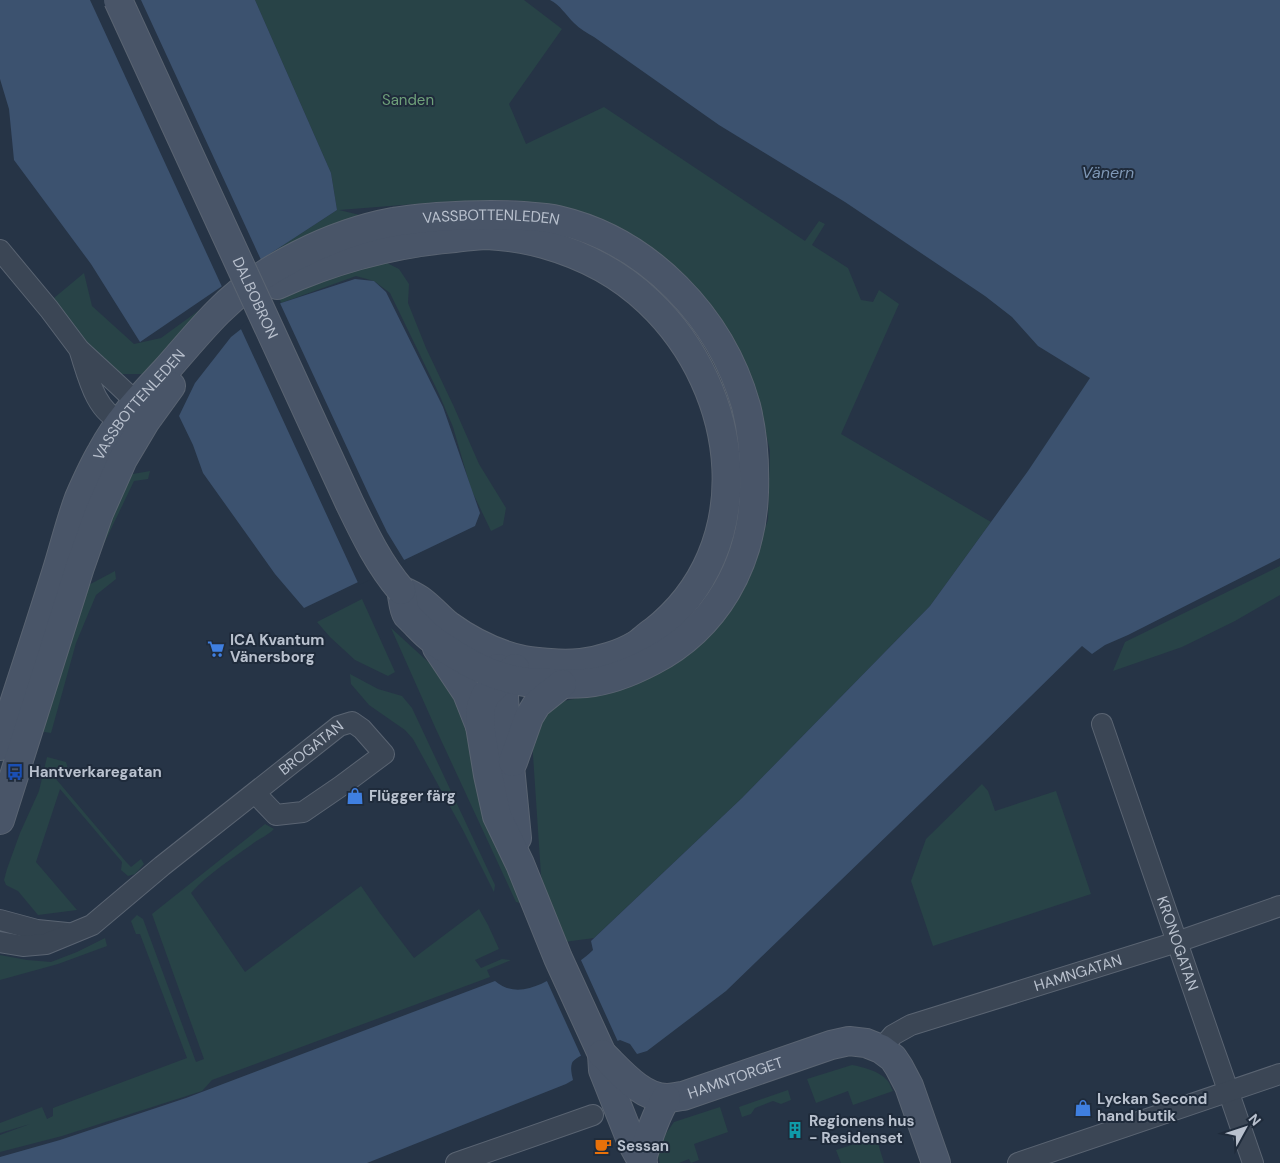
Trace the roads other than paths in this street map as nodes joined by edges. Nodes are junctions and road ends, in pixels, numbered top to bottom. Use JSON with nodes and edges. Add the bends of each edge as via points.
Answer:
{"nodes":[{"id":1,"x":118,"y":0,"type":"edge"},
{"id":2,"x":0,"y":250,"type":"edge"},
{"id":3,"x":79,"y":349,"type":"junction"},
{"id":4,"x":134,"y":415,"type":"junction"},
{"id":5,"x":402,"y":590,"type":"junction"},
{"id":6,"x":432,"y":640,"type":"junction"},
{"id":7,"x":473,"y":642,"type":"junction"},
{"id":8,"x":524,"y":661,"type":"junction"},
{"id":9,"x":504,"y":677,"type":"junction"},
{"id":10,"x":562,"y":684,"type":"junction"},
{"id":11,"x":1102,"y":724,"type":"dead end"},
{"id":12,"x":480,"y":726,"type":"junction"},
{"id":13,"x":0,"y":746,"type":"edge"},
{"id":14,"x":510,"y":770,"type":"junction"},
{"id":15,"x":255,"y":793,"type":"junction"},
{"id":16,"x":0,"y":820,"type":"edge"},
{"id":17,"x":520,"y":864,"type":"junction"},
{"id":18,"x":1280,"y":906,"type":"edge"},
{"id":19,"x":0,"y":920,"type":"edge"},
{"id":20,"x":72,"y":933,"type":"junction"},
{"id":21,"x":0,"y":942,"type":"edge"},
{"id":22,"x":1177,"y":942,"type":"junction"},
{"id":23,"x":881,"y":1049,"type":"junction"},
{"id":24,"x":602,"y":1054,"type":"junction"},
{"id":25,"x":1280,"y":1074,"type":"edge"},
{"id":26,"x":1229,"y":1092,"type":"junction"},
{"id":27,"x":666,"y":1098,"type":"junction"},
{"id":28,"x":593,"y":1115,"type":"dead end"},
{"id":29,"x":642,"y":1161,"type":"edge"},
{"id":30,"x":456,"y":1163,"type":"edge"},
{"id":31,"x":936,"y":1163,"type":"edge"},
{"id":32,"x":1018,"y":1163,"type":"edge"},
{"id":33,"x":1252,"y":1163,"type":"edge"}],
"edges":[{"from":1,"to":5,"type":"main road","name":"DALBOBRON","bridge":true,"via":[[368,543]]},
{"from":2,"to":3,"type":"street"},
{"from":3,"to":4,"type":"street","via":[[117,384]]},
{"from":3,"to":4,"type":"street","via":[[94,392],[108,414]]},
{"from":4,"to":8,"type":"main road","name":"VASSBOTTENLEDEN","via":[[174,382],[229,318],[252,300],[304,273],[367,253],[485,235],[542,243],[600,266],[649,302],[688,348],[703,376],[723,434],[726,464],[723,525],[706,569],[688,598],[670,619],[637,644],[582,663]]},
{"from":4,"to":10,"type":"main road","name":"VASSBOTTENLEDEN","via":[[219,310],[269,271],[330,241],[389,223],[500,214],[548,218],[578,225],[634,253],[671,282],[700,314],[738,382],[754,450],[753,518],[736,575],[715,608],[688,638],[636,670],[611,679]]},
{"from":4,"to":13,"type":"main road","name":"VASSBOTTENLEDEN","via":[[103,449],[78,500]]},
{"from":4,"to":16,"type":"main road","name":"VASSBOTTENLEDEN","via":[[123,459],[80,567]]},
{"from":5,"to":6,"type":"main road","via":[[406,614]]},
{"from":5,"to":7,"type":"main road"},
{"from":6,"to":9,"type":"main road","name":"VASSBOTTENLEDEN","via":[[482,670]]},
{"from":6,"to":12,"type":"main road","via":[[467,693]]},
{"from":7,"to":8,"type":"main road","name":"VASSBOTTENLEDEN"},
{"from":7,"to":9,"type":"main road","via":[[493,660]]},
{"from":8,"to":9,"type":"main road"},
{"from":9,"to":10,"type":"main road","name":"VASSBOTTENLEDEN"},
{"from":9,"to":12,"type":"main road","via":[[486,694],[481,706]]},
{"from":9,"to":14,"type":"main road"},
{"from":10,"to":14,"type":"main road","via":[[537,704],[529,717]]},
{"from":11,"to":22,"type":"street","name":"KRONOGATAN"},
{"from":12,"to":17,"type":"main road","via":[[497,816]]},
{"from":14,"to":17,"type":"main road"},
{"from":15,"to":15,"type":"street","name":"BROGATAN","via":[[276,815],[303,812],[384,754],[352,722],[339,726]]},
{"from":15,"to":20,"type":"street","name":"BROGATAN","via":[[92,926]]},
{"from":17,"to":24,"type":"main road"},
{"from":18,"to":22,"type":"street","name":"HAMNGATAN"},
{"from":19,"to":20,"type":"street","name":"BROGATAN","via":[[37,930]]},
{"from":20,"to":21,"type":"street","name":"BROGATAN","via":[[46,944],[23,946]]},
{"from":22,"to":23,"type":"street","name":"HAMNGATAN","via":[[904,1028]]},
{"from":22,"to":26,"type":"street","name":"KRONOGATAN"},
{"from":23,"to":27,"type":"main road","name":"HAMNTORGET","via":[[849,1041],[831,1045],[683,1096]]},
{"from":23,"to":31,"type":"main road","via":[[893,1058],[909,1086]]},
{"from":24,"to":27,"type":"main road","via":[[630,1082],[653,1095]]},
{"from":24,"to":29,"type":"main road","via":[[613,1096]]},
{"from":25,"to":26,"type":"street"},
{"from":26,"to":32,"type":"street"},
{"from":26,"to":33,"type":"street","name":"KRONOGATAN"},
{"from":27,"to":29,"type":"main road"},
{"from":28,"to":30,"type":"street"}]}
